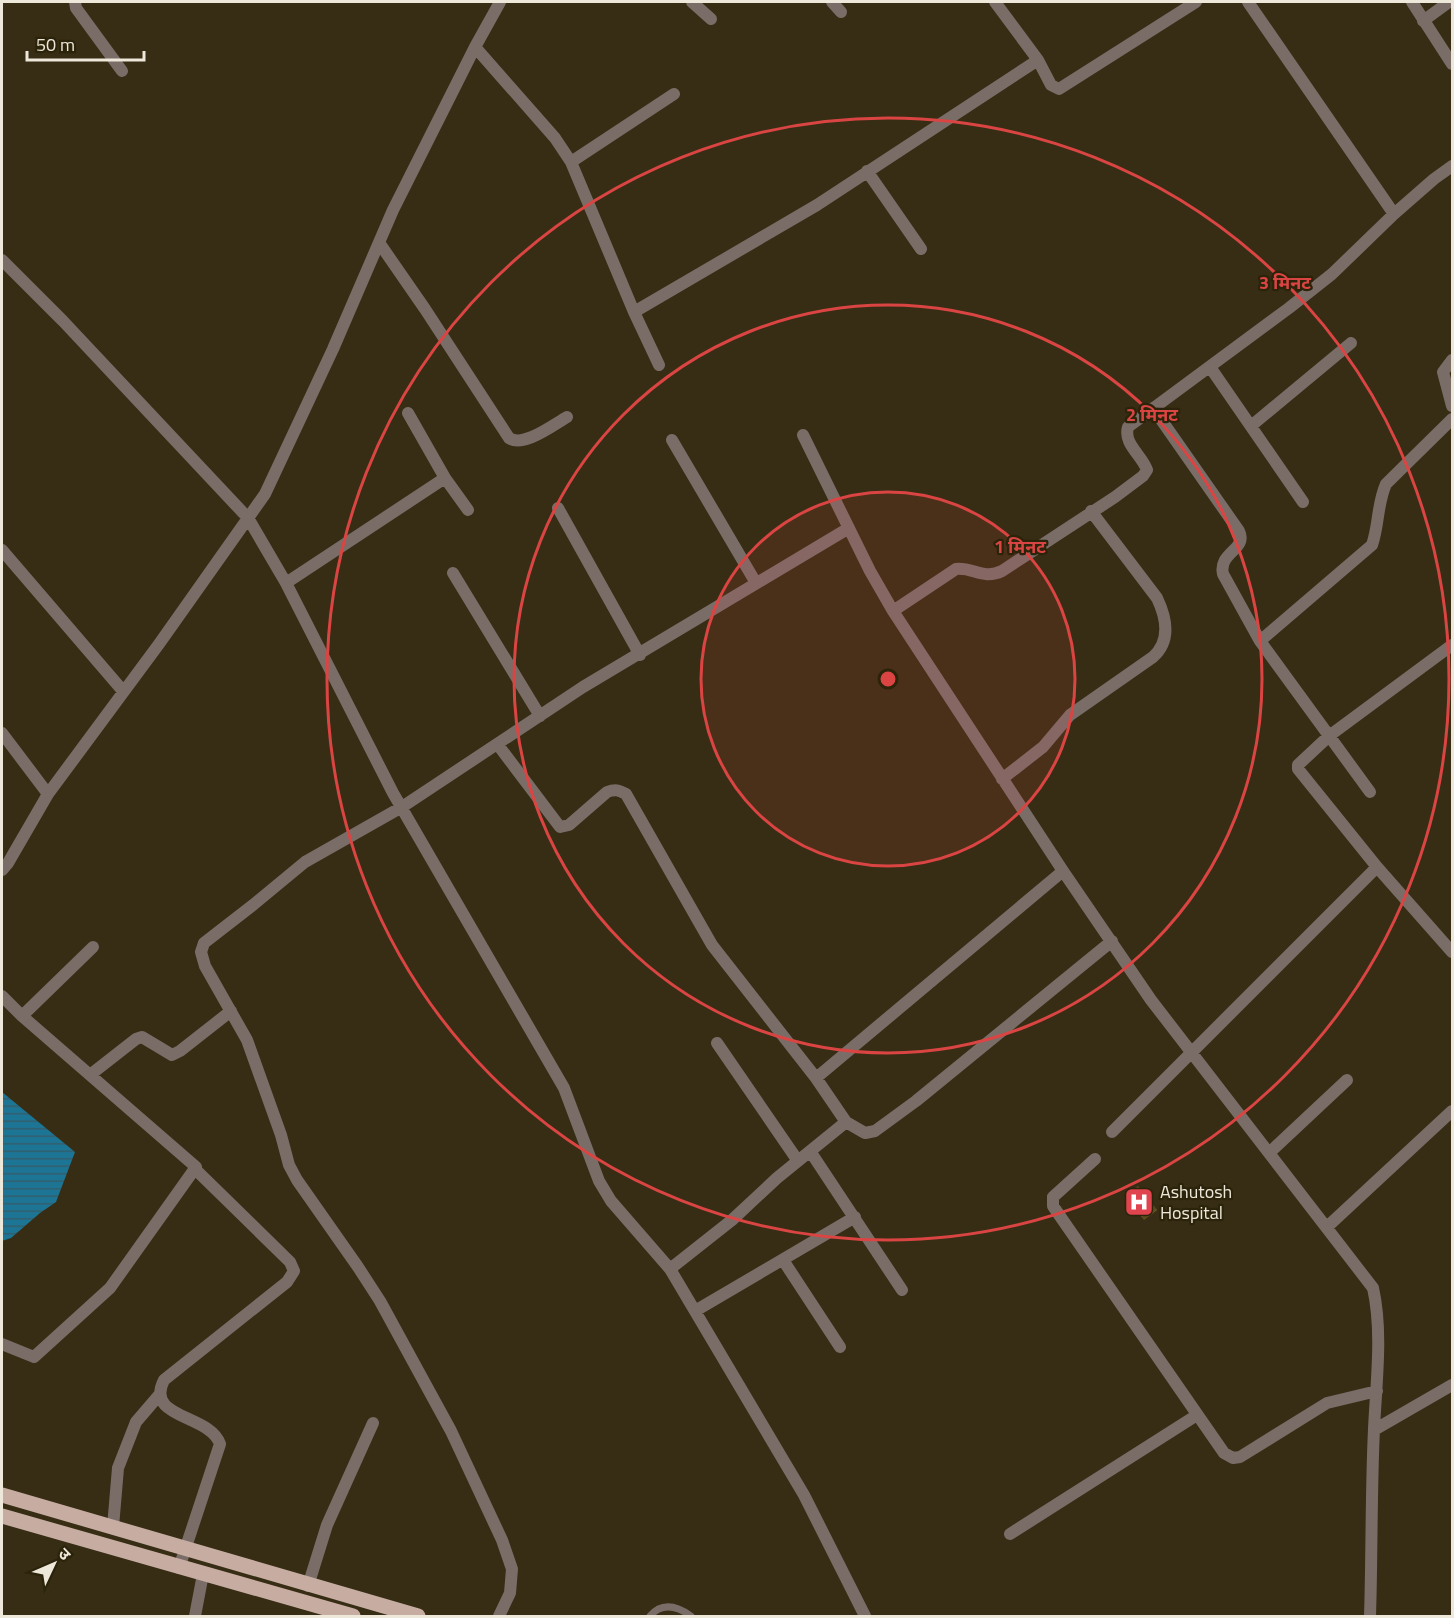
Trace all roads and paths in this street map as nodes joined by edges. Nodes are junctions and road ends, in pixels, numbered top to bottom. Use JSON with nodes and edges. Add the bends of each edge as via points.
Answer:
{"nodes":[{"id":1,"x":75,"y":2,"type":"edge"},
{"id":2,"x":500,"y":2,"type":"edge"},
{"id":3,"x":692,"y":2,"type":"edge"},
{"id":4,"x":832,"y":2,"type":"edge"},
{"id":5,"x":995,"y":2,"type":"edge"},
{"id":6,"x":1196,"y":2,"type":"edge"},
{"id":7,"x":1248,"y":2,"type":"edge"},
{"id":8,"x":1412,"y":2,"type":"edge"},
{"id":9,"x":1449,"y":2,"type":"edge"},
{"id":10,"x":841,"y":12,"type":"dead end"},
{"id":11,"x":711,"y":20,"type":"dead end"},
{"id":12,"x":1423,"y":21,"type":"junction"},
{"id":13,"x":475,"y":47,"type":"junction"},
{"id":14,"x":1038,"y":60,"type":"junction"},
{"id":15,"x":1452,"y":64,"type":"edge"},
{"id":16,"x":122,"y":71,"type":"dead end"},
{"id":17,"x":674,"y":94,"type":"dead end"},
{"id":18,"x":571,"y":162,"type":"junction"},
{"id":19,"x":1452,"y":166,"type":"edge"},
{"id":20,"x":867,"y":171,"type":"junction"},
{"id":21,"x":1394,"y":214,"type":"junction"},
{"id":22,"x":380,"y":244,"type":"junction"},
{"id":23,"x":921,"y":249,"type":"dead end"},
{"id":24,"x":2,"y":260,"type":"edge"},
{"id":25,"x":634,"y":312,"type":"junction"},
{"id":26,"x":1351,"y":344,"type":"dead end"},
{"id":27,"x":1452,"y":360,"type":"edge"},
{"id":28,"x":659,"y":365,"type":"dead end"},
{"id":29,"x":1210,"y":367,"type":"junction"},
{"id":30,"x":1452,"y":406,"type":"edge"},
{"id":31,"x":1153,"y":408,"type":"junction"},
{"id":32,"x":408,"y":413,"type":"dead end"},
{"id":33,"x":567,"y":417,"type":"dead end"},
{"id":34,"x":1452,"y":419,"type":"edge"},
{"id":35,"x":1251,"y":426,"type":"junction"},
{"id":36,"x":803,"y":435,"type":"dead end"},
{"id":37,"x":672,"y":440,"type":"dead end"},
{"id":38,"x":445,"y":478,"type":"junction"},
{"id":39,"x":1304,"y":502,"type":"dead end"},
{"id":40,"x":558,"y":508,"type":"dead end"},
{"id":41,"x":468,"y":510,"type":"dead end"},
{"id":42,"x":1091,"y":511,"type":"junction"},
{"id":43,"x":248,"y":518,"type":"junction"},
{"id":44,"x":849,"y":528,"type":"junction"},
{"id":45,"x":2,"y":550,"type":"edge"},
{"id":46,"x":453,"y":573,"type":"dead end"},
{"id":47,"x":286,"y":583,"type":"junction"},
{"id":48,"x":756,"y":583,"type":"junction"},
{"id":49,"x":893,"y":611,"type":"junction"},
{"id":50,"x":1260,"y":641,"type":"junction"},
{"id":51,"x":1452,"y":645,"type":"edge"},
{"id":52,"x":640,"y":655,"type":"junction"},
{"id":53,"x":123,"y":691,"type":"junction"},
{"id":54,"x":540,"y":716,"type":"junction"},
{"id":55,"x":2,"y":733,"type":"edge"},
{"id":56,"x":1329,"y":736,"type":"junction"},
{"id":57,"x":498,"y":745,"type":"junction"},
{"id":58,"x":1002,"y":779,"type":"junction"},
{"id":59,"x":1370,"y":792,"type":"dead end"},
{"id":60,"x":48,"y":794,"type":"junction"},
{"id":61,"x":402,"y":807,"type":"junction"},
{"id":62,"x":1377,"y":867,"type":"junction"},
{"id":63,"x":2,"y":870,"type":"edge"},
{"id":64,"x":1063,"y":871,"type":"junction"},
{"id":65,"x":1112,"y":941,"type":"junction"},
{"id":66,"x":93,"y":947,"type":"dead end"},
{"id":67,"x":1452,"y":952,"type":"edge"},
{"id":68,"x":2,"y":996,"type":"edge"},
{"id":69,"x":231,"y":1011,"type":"junction"},
{"id":70,"x":22,"y":1016,"type":"junction"},
{"id":71,"x":717,"y":1043,"type":"dead end"},
{"id":72,"x":1191,"y":1053,"type":"junction"},
{"id":73,"x":90,"y":1076,"type":"junction"},
{"id":74,"x":816,"y":1078,"type":"junction"},
{"id":75,"x":1347,"y":1080,"type":"dead end"},
{"id":76,"x":1452,"y":1111,"type":"edge"},
{"id":77,"x":846,"y":1122,"type":"junction"},
{"id":78,"x":1112,"y":1132,"type":"dead end"},
{"id":79,"x":810,"y":1151,"type":"junction"},
{"id":80,"x":1269,"y":1153,"type":"junction"},
{"id":81,"x":1095,"y":1160,"type":"dead end"},
{"id":82,"x":798,"y":1161,"type":"junction"},
{"id":83,"x":195,"y":1169,"type":"junction"},
{"id":84,"x":855,"y":1217,"type":"junction"},
{"id":85,"x":1327,"y":1227,"type":"junction"},
{"id":86,"x":783,"y":1260,"type":"junction"},
{"id":87,"x":670,"y":1269,"type":"junction"},
{"id":88,"x":902,"y":1290,"type":"dead end"},
{"id":89,"x":695,"y":1311,"type":"junction"},
{"id":90,"x":2,"y":1344,"type":"edge"},
{"id":91,"x":840,"y":1347,"type":"dead end"},
{"id":92,"x":1452,"y":1385,"type":"edge"},
{"id":93,"x":1377,"y":1392,"type":"junction"},
{"id":94,"x":160,"y":1394,"type":"junction"},
{"id":95,"x":1197,"y":1415,"type":"junction"},
{"id":96,"x":373,"y":1423,"type":"dead end"},
{"id":97,"x":1374,"y":1430,"type":"junction"},
{"id":98,"x":2,"y":1495,"type":"edge"},
{"id":99,"x":2,"y":1516,"type":"edge"},
{"id":100,"x":113,"y":1527,"type":"junction"},
{"id":101,"x":1010,"y":1534,"type":"dead end"},
{"id":102,"x":185,"y":1548,"type":"junction"},
{"id":103,"x":179,"y":1568,"type":"junction"},
{"id":104,"x":203,"y":1574,"type":"junction"},
{"id":105,"x":308,"y":1586,"type":"junction"},
{"id":106,"x":195,"y":1617,"type":"edge"},
{"id":107,"x":353,"y":1617,"type":"edge"},
{"id":108,"x":418,"y":1617,"type":"edge"},
{"id":109,"x":499,"y":1617,"type":"edge"},
{"id":110,"x":650,"y":1617,"type":"edge"},
{"id":111,"x":691,"y":1617,"type":"edge"},
{"id":112,"x":865,"y":1617,"type":"edge"},
{"id":113,"x":1370,"y":1617,"type":"edge"}],
"edges":[{"from":1,"to":16,"type":"street"},
{"from":2,"to":13,"type":"street"},
{"from":3,"to":11,"type":"street"},
{"from":4,"to":10,"type":"street"},
{"from":5,"to":14,"type":"street"},
{"from":6,"to":14,"type":"street","via":[[1059,89],[1051,85]]},
{"from":7,"to":21,"type":"street"},
{"from":8,"to":12,"type":"street"},
{"from":9,"to":12,"type":"street"},
{"from":12,"to":15,"type":"street"},
{"from":13,"to":18,"type":"street","via":[[555,138]]},
{"from":13,"to":22,"type":"street","via":[[393,210]]},
{"from":14,"to":20,"type":"street"},
{"from":17,"to":18,"type":"street"},
{"from":18,"to":25,"type":"street"},
{"from":19,"to":21,"type":"street"},
{"from":20,"to":23,"type":"street"},
{"from":20,"to":25,"type":"street","via":[[817,205]]},
{"from":21,"to":29,"type":"street","via":[[1332,274]]},
{"from":22,"to":33,"type":"street","via":[[509,438],[524,441]]},
{"from":22,"to":43,"type":"street","via":[[265,494]]},
{"from":24,"to":43,"type":"street"},
{"from":25,"to":28,"type":"street"},
{"from":26,"to":35,"type":"street"},
{"from":27,"to":30,"type":"street","via":[[1443,372]]},
{"from":29,"to":31,"type":"street"},
{"from":29,"to":35,"type":"street"},
{"from":31,"to":42,"type":"street","via":[[1128,427],[1126,433],[1145,465],[1143,476]]},
{"from":31,"to":50,"type":"street","via":[[1242,536],[1221,567]]},
{"from":32,"to":38,"type":"street"},
{"from":34,"to":50,"type":"street","via":[[1386,484],[1372,545]]},
{"from":35,"to":39,"type":"street"},
{"from":36,"to":44,"type":"street"},
{"from":37,"to":48,"type":"street"},
{"from":38,"to":41,"type":"street"},
{"from":38,"to":47,"type":"street"},
{"from":40,"to":52,"type":"street"},
{"from":42,"to":49,"type":"street","via":[[1002,571],[985,575],[956,569]]},
{"from":42,"to":58,"type":"street","via":[[1157,598],[1163,610],[1166,639],[1162,649],[1070,715],[1043,747]]},
{"from":43,"to":47,"type":"street"},
{"from":43,"to":53,"type":"street"},
{"from":44,"to":48,"type":"street"},
{"from":44,"to":49,"type":"street"},
{"from":45,"to":53,"type":"street"},
{"from":46,"to":54,"type":"street"},
{"from":47,"to":61,"type":"street"},
{"from":48,"to":52,"type":"street"},
{"from":49,"to":58,"type":"street"},
{"from":50,"to":56,"type":"street"},
{"from":51,"to":56,"type":"street"},
{"from":52,"to":54,"type":"street"},
{"from":53,"to":60,"type":"street"},
{"from":54,"to":57,"type":"street"},
{"from":55,"to":60,"type":"street"},
{"from":56,"to":59,"type":"street"},
{"from":56,"to":62,"type":"street","via":[[1300,762],[1298,769]]},
{"from":57,"to":61,"type":"street"},
{"from":57,"to":74,"type":"street","via":[[560,827],[570,825],[607,792],[620,790],[626,794],[712,945]]},
{"from":58,"to":64,"type":"street"},
{"from":60,"to":63,"type":"street"},
{"from":61,"to":69,"type":"street","via":[[305,862],[204,943],[201,952],[205,966]]},
{"from":61,"to":87,"type":"street","via":[[564,1088],[599,1180],[611,1201]]},
{"from":62,"to":67,"type":"street"},
{"from":62,"to":72,"type":"street"},
{"from":64,"to":65,"type":"street"},
{"from":64,"to":74,"type":"street"},
{"from":65,"to":72,"type":"street"},
{"from":65,"to":77,"type":"street","via":[[875,1131],[865,1133]]},
{"from":66,"to":70,"type":"street"},
{"from":68,"to":70,"type":"street"},
{"from":69,"to":73,"type":"street","via":[[180,1051],[172,1054],[142,1037]]},
{"from":69,"to":109,"type":"street","via":[[247,1040],[293,1173],[380,1301],[451,1431],[502,1540],[512,1569],[510,1593]]},
{"from":70,"to":73,"type":"street"},
{"from":71,"to":82,"type":"street"},
{"from":72,"to":78,"type":"street"},
{"from":72,"to":80,"type":"street"},
{"from":73,"to":83,"type":"street"},
{"from":74,"to":77,"type":"street"},
{"from":75,"to":80,"type":"street"},
{"from":76,"to":85,"type":"street"},
{"from":77,"to":79,"type":"street"},
{"from":79,"to":82,"type":"street"},
{"from":79,"to":84,"type":"street"},
{"from":80,"to":85,"type":"street"},
{"from":81,"to":95,"type":"street","via":[[1053,1197],[1053,1206]]},
{"from":82,"to":87,"type":"street"},
{"from":83,"to":90,"type":"street","via":[[110,1288],[34,1357]]},
{"from":83,"to":94,"type":"street","via":[[290,1262],[294,1271],[287,1282],[164,1380]]},
{"from":84,"to":86,"type":"street"},
{"from":84,"to":88,"type":"street"},
{"from":85,"to":93,"type":"street","via":[[1373,1288]]},
{"from":86,"to":89,"type":"street"},
{"from":86,"to":91,"type":"street"},
{"from":87,"to":89,"type":"street"},
{"from":89,"to":112,"type":"street","via":[[804,1495]]},
{"from":92,"to":97,"type":"street"},
{"from":93,"to":95,"type":"street","via":[[1327,1403],[1233,1458],[1224,1453]]},
{"from":93,"to":97,"type":"street"},
{"from":94,"to":100,"type":"street","via":[[136,1422],[118,1468]]},
{"from":94,"to":102,"type":"street","via":[[168,1410],[212,1430],[220,1444]]},
{"from":95,"to":101,"type":"street"},
{"from":96,"to":105,"type":"street","via":[[327,1525]]},
{"from":97,"to":113,"type":"street"},
{"from":98,"to":100,"type":"main road"},
{"from":99,"to":103,"type":"main road"},
{"from":100,"to":102,"type":"main road"},
{"from":102,"to":103,"type":"street"},
{"from":102,"to":105,"type":"main road"},
{"from":103,"to":104,"type":"main road"},
{"from":104,"to":106,"type":"street"},
{"from":104,"to":107,"type":"main road"},
{"from":105,"to":108,"type":"main road"},
{"from":110,"to":111,"type":"lane","via":[[656,1609],[666,1606]]}]}
